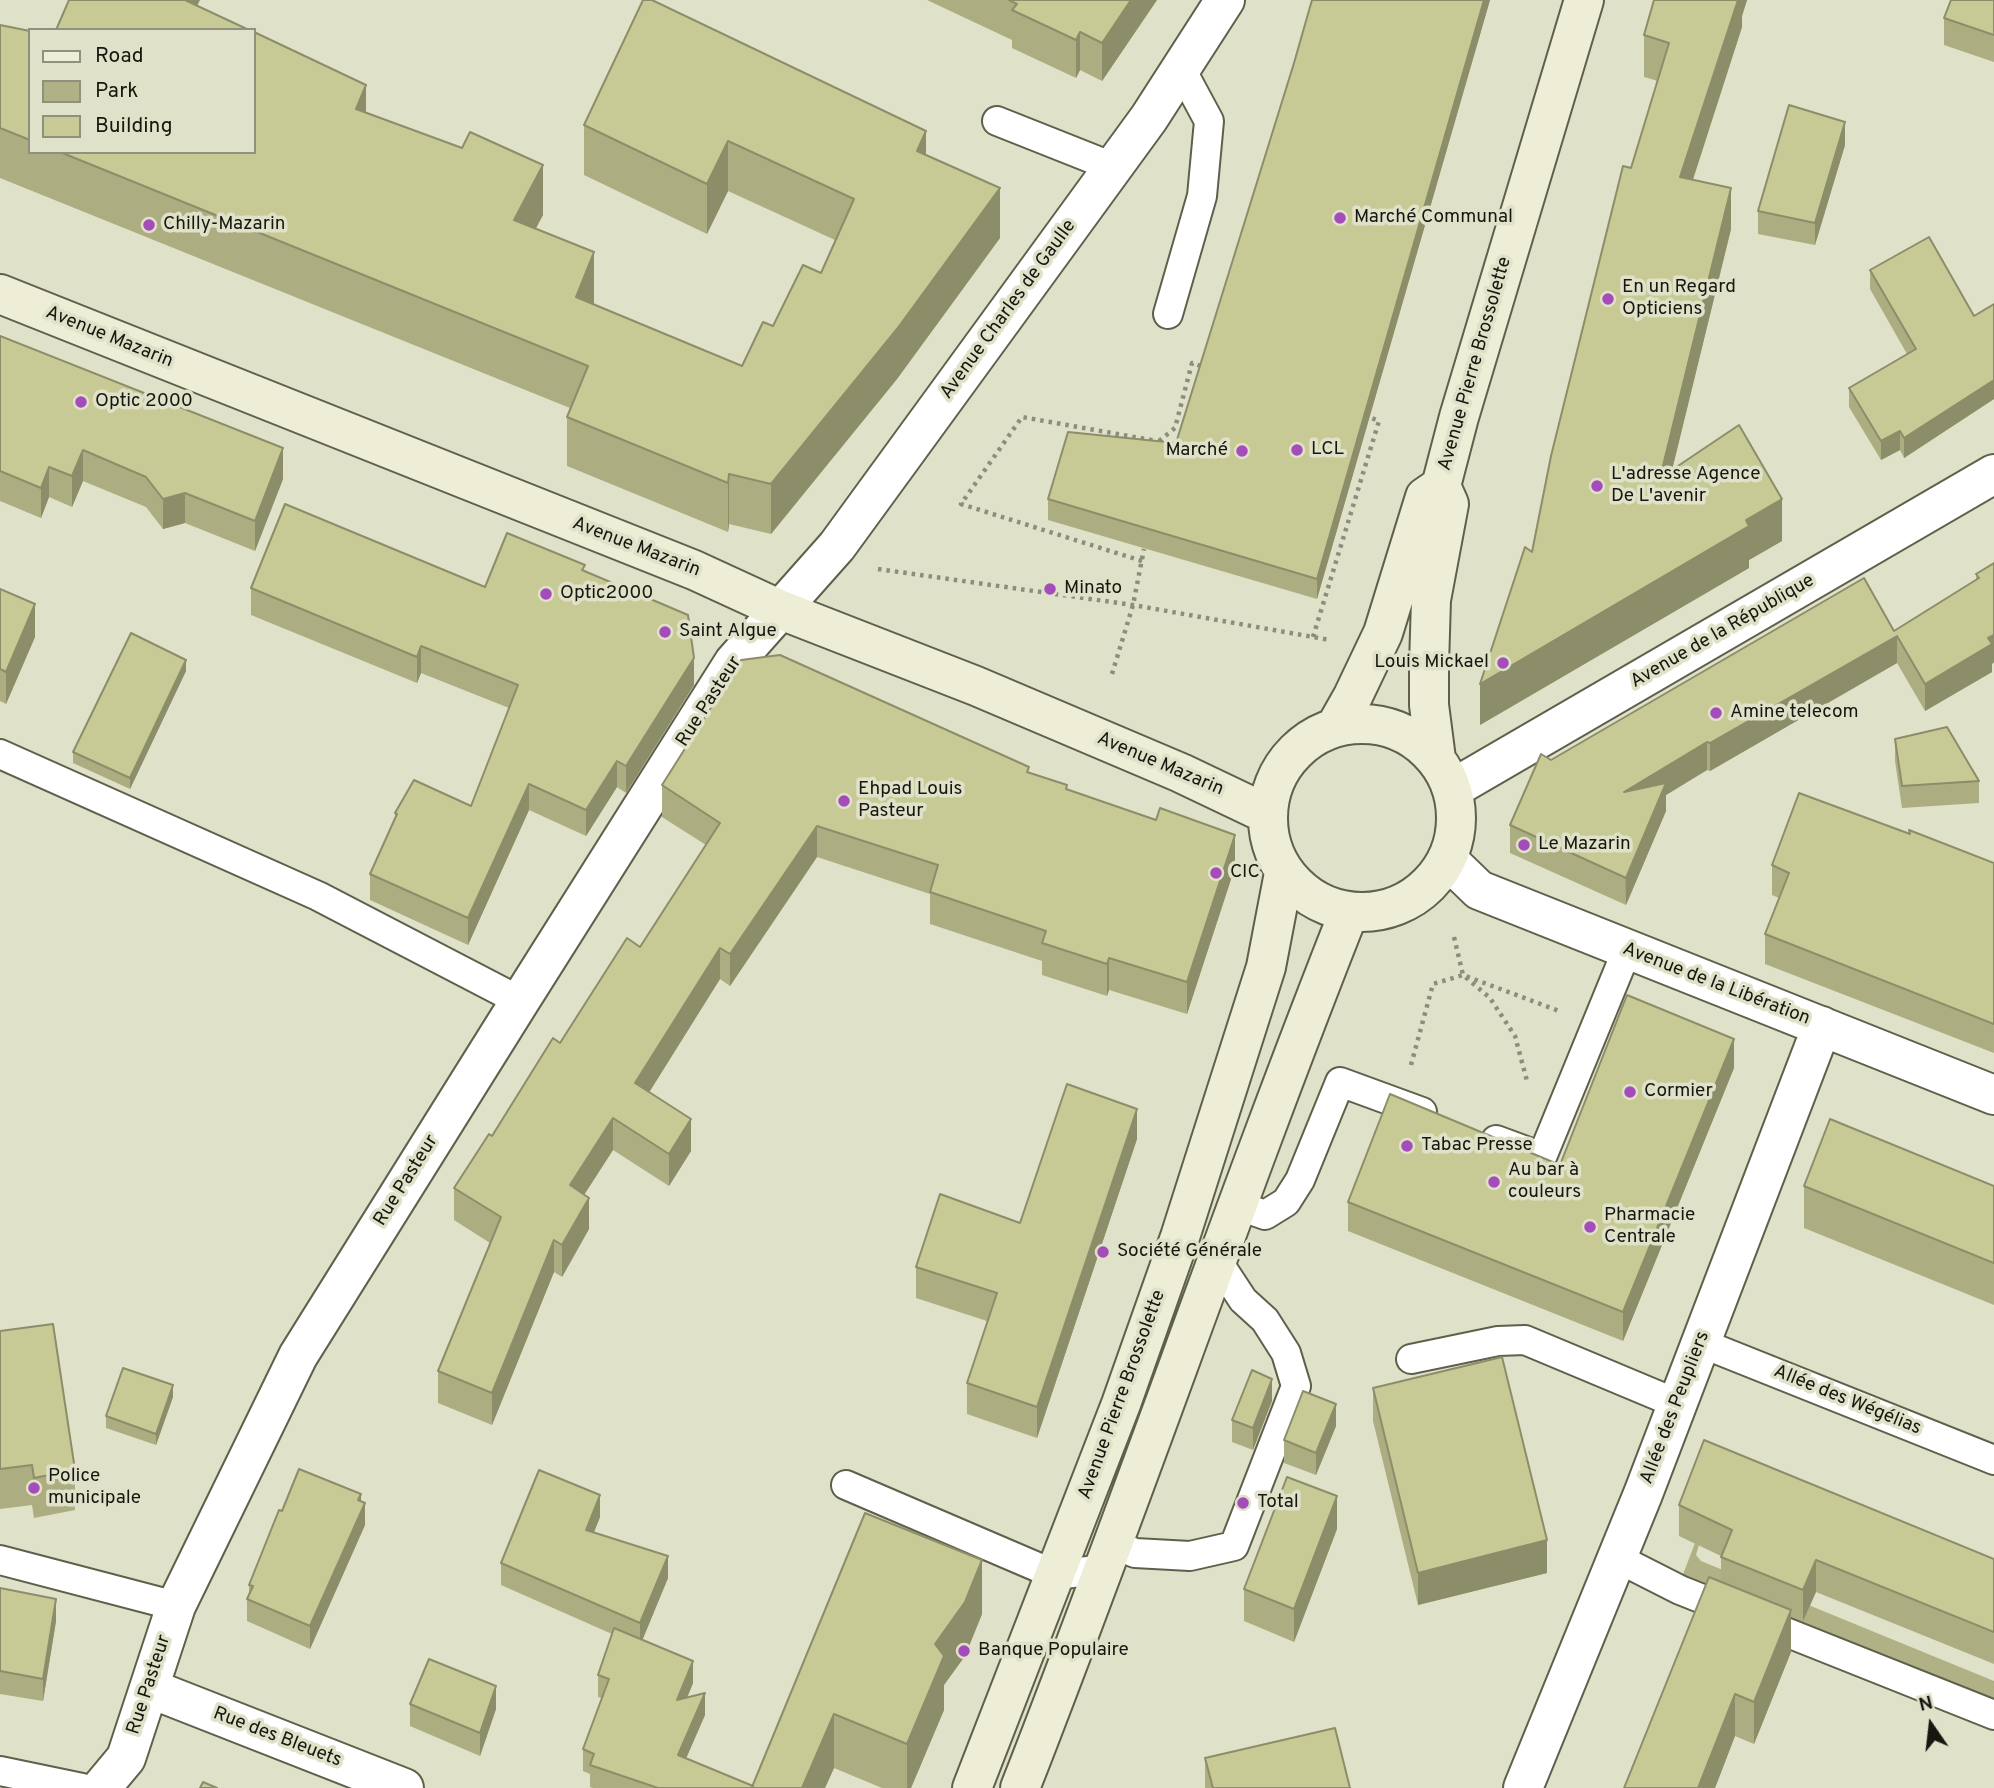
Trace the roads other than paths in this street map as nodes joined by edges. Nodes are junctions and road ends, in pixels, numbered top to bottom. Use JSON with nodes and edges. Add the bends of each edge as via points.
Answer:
{"nodes":[{"id":1,"x":1225,"y":0,"type":"edge"},
{"id":2,"x":1584,"y":0,"type":"edge"},
{"id":3,"x":1181,"y":69,"type":"junction"},
{"id":4,"x":997,"y":121,"type":"dead end"},
{"id":5,"x":1113,"y":167,"type":"junction"},
{"id":6,"x":0,"y":294,"type":"edge"},
{"id":7,"x":1168,"y":314,"type":"dead end"},
{"id":8,"x":1994,"y":474,"type":"edge"},
{"id":9,"x":1441,"y":486,"type":"junction"},
{"id":10,"x":781,"y":610,"type":"junction"},
{"id":11,"x":1336,"y":726,"type":"junction"},
{"id":12,"x":0,"y":754,"type":"edge"},
{"id":13,"x":1444,"y":774,"type":"junction"},
{"id":14,"x":1267,"y":814,"type":"junction"},
{"id":15,"x":1447,"y":859,"type":"junction"},
{"id":16,"x":1284,"y":873,"type":"junction"},
{"id":17,"x":1349,"y":912,"type":"junction"},
{"id":18,"x":1627,"y":950,"type":"junction"},
{"id":19,"x":520,"y":1001,"type":"junction"},
{"id":20,"x":1822,"y":1026,"type":"junction"},
{"id":21,"x":1994,"y":1095,"type":"edge"},
{"id":22,"x":1445,"y":1121,"type":"edge"},
{"id":23,"x":1215,"y":1125,"type":"junction"},
{"id":24,"x":1471,"y":1130,"type":"edge"},
{"id":25,"x":1237,"y":1205,"type":"junction"},
{"id":26,"x":1218,"y":1262,"type":"junction"},
{"id":27,"x":1701,"y":1343,"type":"junction"},
{"id":28,"x":1412,"y":1359,"type":"dead end"},
{"id":29,"x":1678,"y":1404,"type":"junction"},
{"id":30,"x":1994,"y":1460,"type":"edge"},
{"id":31,"x":846,"y":1485,"type":"dead end"},
{"id":32,"x":1109,"y":1556,"type":"junction"},
{"id":33,"x":1617,"y":1558,"type":"junction"},
{"id":34,"x":0,"y":1560,"type":"edge"},
{"id":35,"x":1056,"y":1575,"type":"junction"},
{"id":36,"x":176,"y":1606,"type":"junction"},
{"id":37,"x":149,"y":1688,"type":"junction"},
{"id":38,"x":1994,"y":1715,"type":"edge"},
{"id":39,"x":0,"y":1771,"type":"edge"},
{"id":40,"x":82,"y":1788,"type":"edge"},
{"id":41,"x":101,"y":1788,"type":"edge"},
{"id":42,"x":404,"y":1788,"type":"edge"},
{"id":43,"x":972,"y":1788,"type":"edge"},
{"id":44,"x":1020,"y":1788,"type":"edge"},
{"id":45,"x":1523,"y":1788,"type":"edge"}],
"edges":[{"from":1,"to":3,"type":"street","name":"Avenue Charles de Gaulle"},
{"from":2,"to":9,"type":"main road","name":"Avenue Pierre Brossolette"},
{"from":3,"to":5,"type":"street","name":"Avenue Charles de Gaulle"},
{"from":3,"to":7,"type":"lane","via":[[1209,121],[1202,196]]},
{"from":4,"to":5,"type":"lane"},
{"from":5,"to":10,"type":"street","name":"Avenue Charles de Gaulle","via":[[837,546]]},
{"from":6,"to":10,"type":"main road","name":"Avenue Mazarin","via":[[694,570]]},
{"from":8,"to":13,"type":"street","name":"Avenue de la République"},
{"from":9,"to":11,"type":"main road","name":"Avenue Pierre Brossolette","via":[[1425,497],[1383,633]]},
{"from":9,"to":13,"type":"main road","name":"Avenue Pierre Brossolette","via":[[1449,504],[1431,600],[1429,705]]},
{"from":10,"to":14,"type":"main road","name":"Avenue Mazarin","via":[[976,686],[1219,789]]},
{"from":10,"to":19,"type":"street","name":"Rue Pasteur","via":[[734,662]]},
{"from":11,"to":13,"type":"main road","via":[[1376,724],[1409,736]]},
{"from":11,"to":14,"type":"main road","via":[[1301,745],[1276,776]]},
{"from":12,"to":19,"type":"lane","via":[[318,896]]},
{"from":13,"to":15,"type":"main road","via":[[1456,825]]},
{"from":14,"to":16,"type":"main road","via":[[1270,845]]},
{"from":15,"to":17,"type":"main road","via":[[1432,881],[1412,898],[1388,909]]},
{"from":15,"to":18,"type":"street","name":"Avenue de la Libération","via":[[1479,890]]},
{"from":16,"to":17,"type":"main road","via":[[1306,895]]},
{"from":16,"to":23,"type":"main road","name":"Avenue Pierre Brossolette","via":[[1266,967]]},
{"from":17,"to":25,"type":"main road"},
{"from":18,"to":20,"type":"street","name":"Avenue de la Libération"},
{"from":18,"to":24,"type":"lane","via":[[1542,1157]]},
{"from":19,"to":36,"type":"street","name":"Rue Pasteur","via":[[298,1356]]},
{"from":20,"to":21,"type":"street","name":"Avenue de la Libération"},
{"from":20,"to":27,"type":"street","name":"Allée des Peupliers"},
{"from":22,"to":25,"type":"lane","via":[[1340,1082],[1300,1180],[1286,1202],[1265,1215]]},
{"from":23,"to":25,"type":"main road","via":[[1216,1181]]},
{"from":23,"to":35,"type":"main road","name":"Avenue Pierre Brossolette","via":[[1180,1237]]},
{"from":25,"to":26,"type":"main road"},
{"from":26,"to":32,"type":"main road"},
{"from":26,"to":32,"type":"lane","via":[[1286,1353],[1296,1386],[1234,1546],[1189,1556]]},
{"from":27,"to":29,"type":"street","name":"Allée des Peupliers"},
{"from":27,"to":30,"type":"lane","name":"Allée des Wégélias"},
{"from":28,"to":29,"type":"lane","via":[[1497,1340],[1525,1340]]},
{"from":29,"to":33,"type":"street","name":"Allée des Peupliers"},
{"from":31,"to":35,"type":"lane"},
{"from":32,"to":35,"type":"lane"},
{"from":32,"to":44,"type":"main road"},
{"from":33,"to":38,"type":"lane","via":[[1680,1590]]},
{"from":33,"to":45,"type":"street","name":"Allée des Peupliers"},
{"from":34,"to":36,"type":"lane"},
{"from":35,"to":43,"type":"main road","name":"Avenue Pierre Brossolette"},
{"from":36,"to":37,"type":"street","name":"Rue Pasteur"},
{"from":37,"to":41,"type":"street","name":"Rue Pasteur","via":[[126,1758]]},
{"from":37,"to":42,"type":"street","name":"Rue des Bleuets"},
{"from":39,"to":40,"type":"lane"}]}
